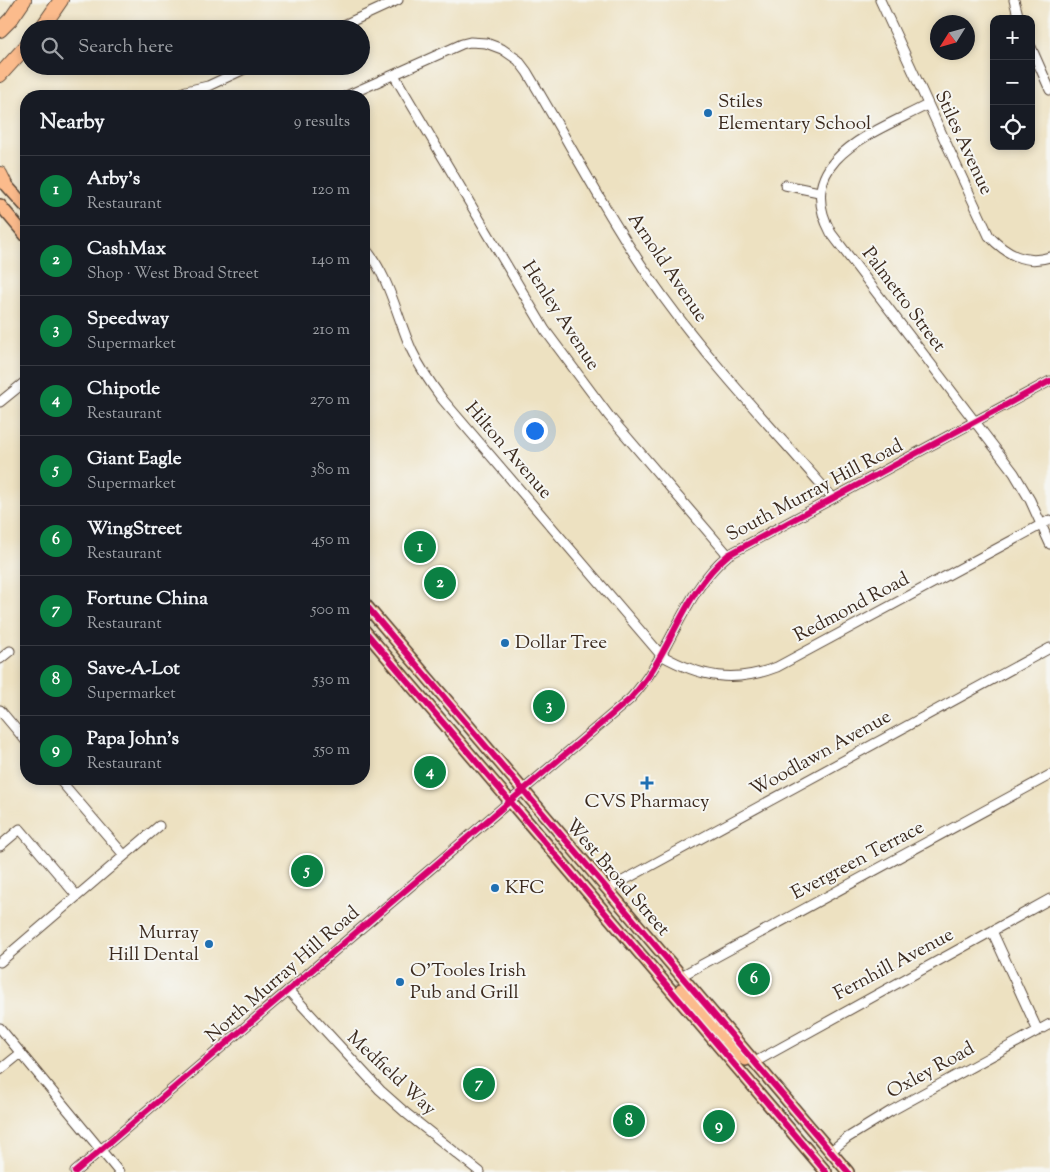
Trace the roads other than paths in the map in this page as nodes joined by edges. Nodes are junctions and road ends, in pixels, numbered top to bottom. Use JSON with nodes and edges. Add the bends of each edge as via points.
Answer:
{"nodes":[{"id":1,"x":24,"y":0,"type":"edge"},
{"id":2,"x":61,"y":0,"type":"edge"},
{"id":3,"x":398,"y":0,"type":"edge"},
{"id":4,"x":880,"y":0,"type":"edge"},
{"id":5,"x":1014,"y":0,"type":"edge"},
{"id":6,"x":1018,"y":15,"type":"edge"},
{"id":7,"x":47,"y":20,"type":"edge"},
{"id":8,"x":355,"y":20,"type":"edge"},
{"id":9,"x":0,"y":30,"type":"edge"},
{"id":10,"x":20,"y":51,"type":"edge"},
{"id":11,"x":20,"y":53,"type":"edge"},
{"id":12,"x":1035,"y":56,"type":"edge"},
{"id":13,"x":0,"y":66,"type":"edge"},
{"id":14,"x":0,"y":75,"type":"edge"},
{"id":15,"x":232,"y":75,"type":"edge"},
{"id":16,"x":394,"y":75,"type":"junction"},
{"id":17,"x":186,"y":90,"type":"edge"},
{"id":18,"x":360,"y":90,"type":"edge"},
{"id":19,"x":1050,"y":90,"type":"edge"},
{"id":20,"x":927,"y":105,"type":"junction"},
{"id":21,"x":1,"y":178,"type":"edge"},
{"id":22,"x":785,"y":185,"type":"dead end"},
{"id":23,"x":819,"y":192,"type":"junction"},
{"id":24,"x":20,"y":201,"type":"edge"},
{"id":25,"x":0,"y":205,"type":"edge"},
{"id":26,"x":20,"y":229,"type":"edge"},
{"id":27,"x":370,"y":256,"type":"edge"},
{"id":28,"x":1050,"y":257,"type":"edge"},
{"id":29,"x":1050,"y":380,"type":"edge"},
{"id":30,"x":20,"y":386,"type":"edge"},
{"id":31,"x":0,"y":402,"type":"edge"},
{"id":32,"x":975,"y":422,"type":"junction"},
{"id":33,"x":832,"y":498,"type":"junction"},
{"id":34,"x":1046,"y":522,"type":"edge"},
{"id":35,"x":1050,"y":544,"type":"edge"},
{"id":36,"x":728,"y":554,"type":"junction"},
{"id":37,"x":370,"y":613,"type":"edge"},
{"id":38,"x":370,"y":637,"type":"edge"},
{"id":39,"x":1050,"y":648,"type":"edge"},
{"id":40,"x":10,"y":651,"type":"dead end"},
{"id":41,"x":661,"y":655,"type":"junction"},
{"id":42,"x":0,"y":659,"type":"edge"},
{"id":43,"x":0,"y":710,"type":"edge"},
{"id":44,"x":20,"y":734,"type":"edge"},
{"id":45,"x":1050,"y":775,"type":"edge"},
{"id":46,"x":64,"y":785,"type":"edge"},
{"id":47,"x":523,"y":790,"type":"junction"},
{"id":48,"x":510,"y":800,"type":"junction"},
{"id":49,"x":159,"y":826,"type":"dead end"},
{"id":50,"x":0,"y":846,"type":"edge"},
{"id":51,"x":124,"y":856,"type":"junction"},
{"id":52,"x":608,"y":889,"type":"junction"},
{"id":53,"x":77,"y":896,"type":"junction"},
{"id":54,"x":1050,"y":899,"type":"edge"},
{"id":55,"x":992,"y":931,"type":"junction"},
{"id":56,"x":0,"y":962,"type":"edge"},
{"id":57,"x":659,"y":975,"type":"junction"},
{"id":58,"x":681,"y":976,"type":"junction"},
{"id":59,"x":288,"y":990,"type":"junction"},
{"id":60,"x":1050,"y":1024,"type":"edge"},
{"id":61,"x":0,"y":1028,"type":"edge"},
{"id":62,"x":1038,"y":1031,"type":"junction"},
{"id":63,"x":20,"y":1053,"type":"junction"},
{"id":64,"x":755,"y":1062,"type":"junction"},
{"id":65,"x":0,"y":1070,"type":"edge"},
{"id":66,"x":101,"y":1150,"type":"junction"},
{"id":67,"x":831,"y":1151,"type":"junction"},
{"id":68,"x":810,"y":1153,"type":"junction"},
{"id":69,"x":75,"y":1172,"type":"edge"},
{"id":70,"x":119,"y":1172,"type":"edge"},
{"id":71,"x":480,"y":1172,"type":"edge"},
{"id":72,"x":826,"y":1172,"type":"edge"},
{"id":73,"x":836,"y":1172,"type":"edge"},
{"id":74,"x":848,"y":1172,"type":"edge"}],
"edges":[{"from":1,"to":9,"type":"highway"},
{"from":2,"to":7,"type":"highway"},
{"from":3,"to":8,"type":"street"},
{"from":4,"to":20,"type":"street","name":"Stiles Avenue"},
{"from":5,"to":6,"type":"street"},
{"from":10,"to":13,"type":"highway"},
{"from":11,"to":14,"type":"highway"},
{"from":12,"to":19,"type":"street"},
{"from":15,"to":17,"type":"street","via":[[208,86]]},
{"from":16,"to":18,"type":"street"},
{"from":16,"to":33,"type":"street","name":"Arnold Avenue","via":[[462,44],[478,42],[510,54],[527,72],[643,267],[676,314]]},
{"from":16,"to":36,"type":"street","name":"Henley Avenue","via":[[545,330],[609,416]]},
{"from":20,"to":23,"type":"street","via":[[860,140],[839,155],[824,177]]},
{"from":20,"to":28,"type":"street","name":"Stiles Avenue","via":[[989,236],[1019,258],[1029,261]]},
{"from":21,"to":24,"type":"main road"},
{"from":22,"to":23,"type":"street"},
{"from":23,"to":32,"type":"street","name":"Palmetto Street","via":[[821,209],[831,233]]},
{"from":25,"to":26,"type":"main road"},
{"from":27,"to":41,"type":"street","name":"Hilton Avenue","via":[[387,282],[420,367],[443,400]]},
{"from":29,"to":32,"type":"street","name":"South Murray Hill Road"},
{"from":30,"to":31,"type":"street"},
{"from":32,"to":33,"type":"street","name":"South Murray Hill Road"},
{"from":32,"to":34,"type":"street","name":"Palmetto Street"},
{"from":33,"to":36,"type":"street","name":"South Murray Hill Road"},
{"from":34,"to":35,"type":"street","name":"Palmetto Street"},
{"from":34,"to":41,"type":"street","name":"Redmond Road","via":[[766,671],[738,677],[717,676],[689,670]]},
{"from":36,"to":41,"type":"street","name":"South Murray Hill Road","via":[[697,586]]},
{"from":37,"to":47,"type":"main road","name":"West Broad Street"},
{"from":38,"to":48,"type":"main road","name":"West Broad Street"},
{"from":39,"to":52,"type":"street","name":"Woodlawn Avenue"},
{"from":40,"to":42,"type":"street"},
{"from":41,"to":47,"type":"street","name":"South Murray Hill Road","via":[[630,700]]},
{"from":43,"to":44,"type":"street"},
{"from":45,"to":58,"type":"street","name":"Evergreen Terrace"},
{"from":46,"to":51,"type":"street"},
{"from":47,"to":48,"type":"street","name":"South Murray Hill Road"},
{"from":47,"to":52,"type":"main road","name":"West Broad Street"},
{"from":48,"to":57,"type":"main road","name":"West Broad Street"},
{"from":48,"to":59,"type":"street","name":"North Murray Hill Road"},
{"from":49,"to":51,"type":"street"},
{"from":50,"to":53,"type":"street","via":[[20,829]]},
{"from":51,"to":53,"type":"street"},
{"from":52,"to":58,"type":"main road","name":"West Broad Street"},
{"from":53,"to":56,"type":"street"},
{"from":54,"to":55,"type":"street","name":"Fernhill Avenue"},
{"from":55,"to":62,"type":"street"},
{"from":55,"to":64,"type":"street","name":"Fernhill Avenue"},
{"from":57,"to":64,"type":"main road","via":[[674,981],[740,1056]]},
{"from":57,"to":68,"type":"main road","name":"West Broad Street"},
{"from":58,"to":64,"type":"main road","name":"West Broad Street"},
{"from":59,"to":66,"type":"street","name":"North Murray Hill Road"},
{"from":59,"to":71,"type":"street","name":"Medfield Way","via":[[380,1090]]},
{"from":60,"to":62,"type":"street","name":"Oxley Road"},
{"from":61,"to":63,"type":"street"},
{"from":62,"to":67,"type":"street","name":"Oxley Road","via":[[891,1111]]},
{"from":63,"to":65,"type":"street"},
{"from":63,"to":66,"type":"street"},
{"from":64,"to":67,"type":"main road","name":"West Broad Street"},
{"from":66,"to":69,"type":"street","name":"North Murray Hill Road"},
{"from":66,"to":70,"type":"street"},
{"from":67,"to":74,"type":"main road","name":"West Broad Street"},
{"from":68,"to":72,"type":"main road","name":"West Broad Street"},
{"from":68,"to":73,"type":"main road","via":[[819,1153]]}]}
